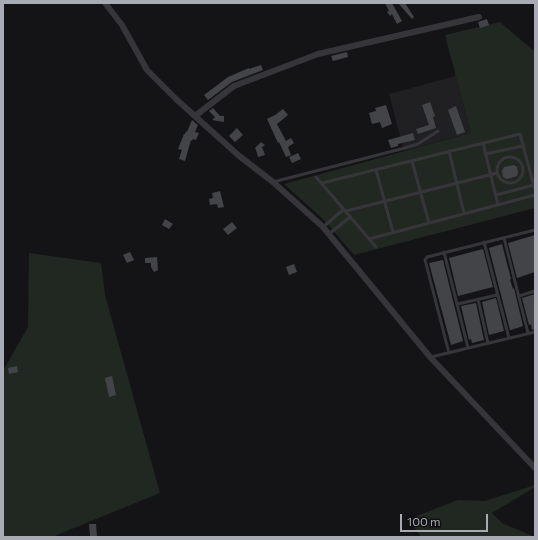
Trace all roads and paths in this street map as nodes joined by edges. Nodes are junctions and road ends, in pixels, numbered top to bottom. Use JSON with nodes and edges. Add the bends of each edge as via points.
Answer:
{"nodes":[{"id":1,"x":105,"y":3,"type":"edge"},
{"id":2,"x":479,"y":17,"type":"dead end"},
{"id":3,"x":195,"y":116,"type":"junction"},
{"id":4,"x":438,"y":131,"type":"dead end"},
{"id":5,"x":483,"y":143,"type":"junction"},
{"id":6,"x":523,"y":146,"type":"junction"},
{"id":7,"x":449,"y":152,"type":"junction"},
{"id":8,"x":485,"y":154,"type":"junction"},
{"id":9,"x":412,"y":161,"type":"junction"},
{"id":10,"x":528,"y":165,"type":"junction"},
{"id":11,"x":523,"y":166,"type":"junction"},
{"id":12,"x":376,"y":170,"type":"junction"},
{"id":13,"x":497,"y":174,"type":"junction"},
{"id":14,"x":491,"y":175,"type":"junction"},
{"id":15,"x":316,"y":177,"type":"dead end"},
{"id":16,"x":274,"y":182,"type":"junction"},
{"id":17,"x":322,"y":183,"type":"junction"},
{"id":18,"x":457,"y":184,"type":"junction"},
{"id":19,"x":534,"y":185,"type":"junction"},
{"id":20,"x":535,"y":190,"type":"edge"},
{"id":21,"x":421,"y":192,"type":"junction"},
{"id":22,"x":496,"y":195,"type":"junction"},
{"id":23,"x":535,"y":195,"type":"edge"},
{"id":24,"x":384,"y":202,"type":"junction"},
{"id":25,"x":498,"y":205,"type":"junction"},
{"id":26,"x":345,"y":210,"type":"junction"},
{"id":27,"x":464,"y":213,"type":"junction"},
{"id":28,"x":350,"y":217,"type":"junction"},
{"id":29,"x":429,"y":223,"type":"junction"},
{"id":30,"x":323,"y":227,"type":"junction"},
{"id":31,"x":535,"y":230,"type":"edge"},
{"id":32,"x":392,"y":232,"type":"junction"},
{"id":33,"x":329,"y":234,"type":"junction"},
{"id":34,"x":504,"y":238,"type":"junction"},
{"id":35,"x":369,"y":239,"type":"junction"},
{"id":36,"x":484,"y":242,"type":"junction"},
{"id":37,"x":376,"y":247,"type":"dead end"},
{"id":38,"x":444,"y":252,"type":"junction"},
{"id":39,"x":535,"y":291,"type":"edge"},
{"id":40,"x":497,"y":294,"type":"junction"},
{"id":41,"x":519,"y":296,"type":"junction"},
{"id":42,"x":478,"y":299,"type":"junction"},
{"id":43,"x":458,"y":304,"type":"junction"},
{"id":44,"x":535,"y":332,"type":"edge"},
{"id":45,"x":528,"y":333,"type":"junction"},
{"id":46,"x":509,"y":338,"type":"junction"},
{"id":47,"x":488,"y":343,"type":"junction"},
{"id":48,"x":468,"y":348,"type":"junction"},
{"id":49,"x":449,"y":353,"type":"junction"},
{"id":50,"x":430,"y":358,"type":"junction"},
{"id":51,"x":535,"y":468,"type":"edge"}],
"edges":[{"from":1,"to":3,"type":"street","via":[[122,25],[147,70]]},
{"from":2,"to":3,"type":"street","via":[[318,54],[234,86]]},
{"from":3,"to":16,"type":"street","via":[[238,155]]},
{"from":4,"to":16,"type":"lane","via":[[418,144]]},
{"from":5,"to":6,"type":"lane","via":[[520,134]]},
{"from":5,"to":7,"type":"lane"},
{"from":5,"to":8,"type":"lane"},
{"from":6,"to":8,"type":"lane"},
{"from":6,"to":10,"type":"lane"},
{"from":7,"to":9,"type":"lane"},
{"from":7,"to":18,"type":"lane"},
{"from":8,"to":14,"type":"lane"},
{"from":9,"to":12,"type":"lane"},
{"from":9,"to":21,"type":"lane"},
{"from":10,"to":11,"type":"lane"},
{"from":10,"to":19,"type":"lane"},
{"from":11,"to":13,"type":"lane","via":[[518,160],[507,157],[500,162]]},
{"from":11,"to":13,"type":"lane","via":[[522,175],[514,183],[502,180]]},
{"from":12,"to":17,"type":"lane"},
{"from":12,"to":24,"type":"lane"},
{"from":13,"to":14,"type":"lane"},
{"from":14,"to":18,"type":"lane"},
{"from":14,"to":22,"type":"lane"},
{"from":15,"to":17,"type":"lane"},
{"from":16,"to":30,"type":"street"},
{"from":17,"to":26,"type":"lane"},
{"from":18,"to":21,"type":"lane"},
{"from":18,"to":27,"type":"lane"},
{"from":19,"to":20,"type":"lane"},
{"from":19,"to":22,"type":"lane"},
{"from":21,"to":24,"type":"lane"},
{"from":21,"to":29,"type":"lane"},
{"from":22,"to":25,"type":"lane"},
{"from":23,"to":25,"type":"lane"},
{"from":24,"to":26,"type":"lane"},
{"from":24,"to":32,"type":"lane"},
{"from":25,"to":27,"type":"lane"},
{"from":26,"to":28,"type":"lane"},
{"from":26,"to":30,"type":"lane"},
{"from":27,"to":29,"type":"lane"},
{"from":28,"to":33,"type":"lane"},
{"from":28,"to":35,"type":"lane"},
{"from":29,"to":32,"type":"lane"},
{"from":30,"to":33,"type":"street"},
{"from":31,"to":34,"type":"lane"},
{"from":32,"to":35,"type":"lane"},
{"from":33,"to":50,"type":"street"},
{"from":34,"to":36,"type":"lane"},
{"from":34,"to":41,"type":"lane"},
{"from":35,"to":37,"type":"lane"},
{"from":36,"to":38,"type":"lane"},
{"from":36,"to":40,"type":"lane"},
{"from":38,"to":43,"type":"lane"},
{"from":38,"to":49,"type":"lane","via":[[425,260]]},
{"from":39,"to":41,"type":"lane"},
{"from":40,"to":42,"type":"lane"},
{"from":40,"to":46,"type":"lane"},
{"from":41,"to":45,"type":"lane"},
{"from":42,"to":43,"type":"lane"},
{"from":42,"to":47,"type":"lane"},
{"from":43,"to":48,"type":"lane"},
{"from":44,"to":45,"type":"lane"},
{"from":45,"to":46,"type":"lane"},
{"from":46,"to":47,"type":"lane"},
{"from":47,"to":48,"type":"lane"},
{"from":48,"to":49,"type":"lane"},
{"from":49,"to":50,"type":"lane"},
{"from":50,"to":51,"type":"street"}]}
